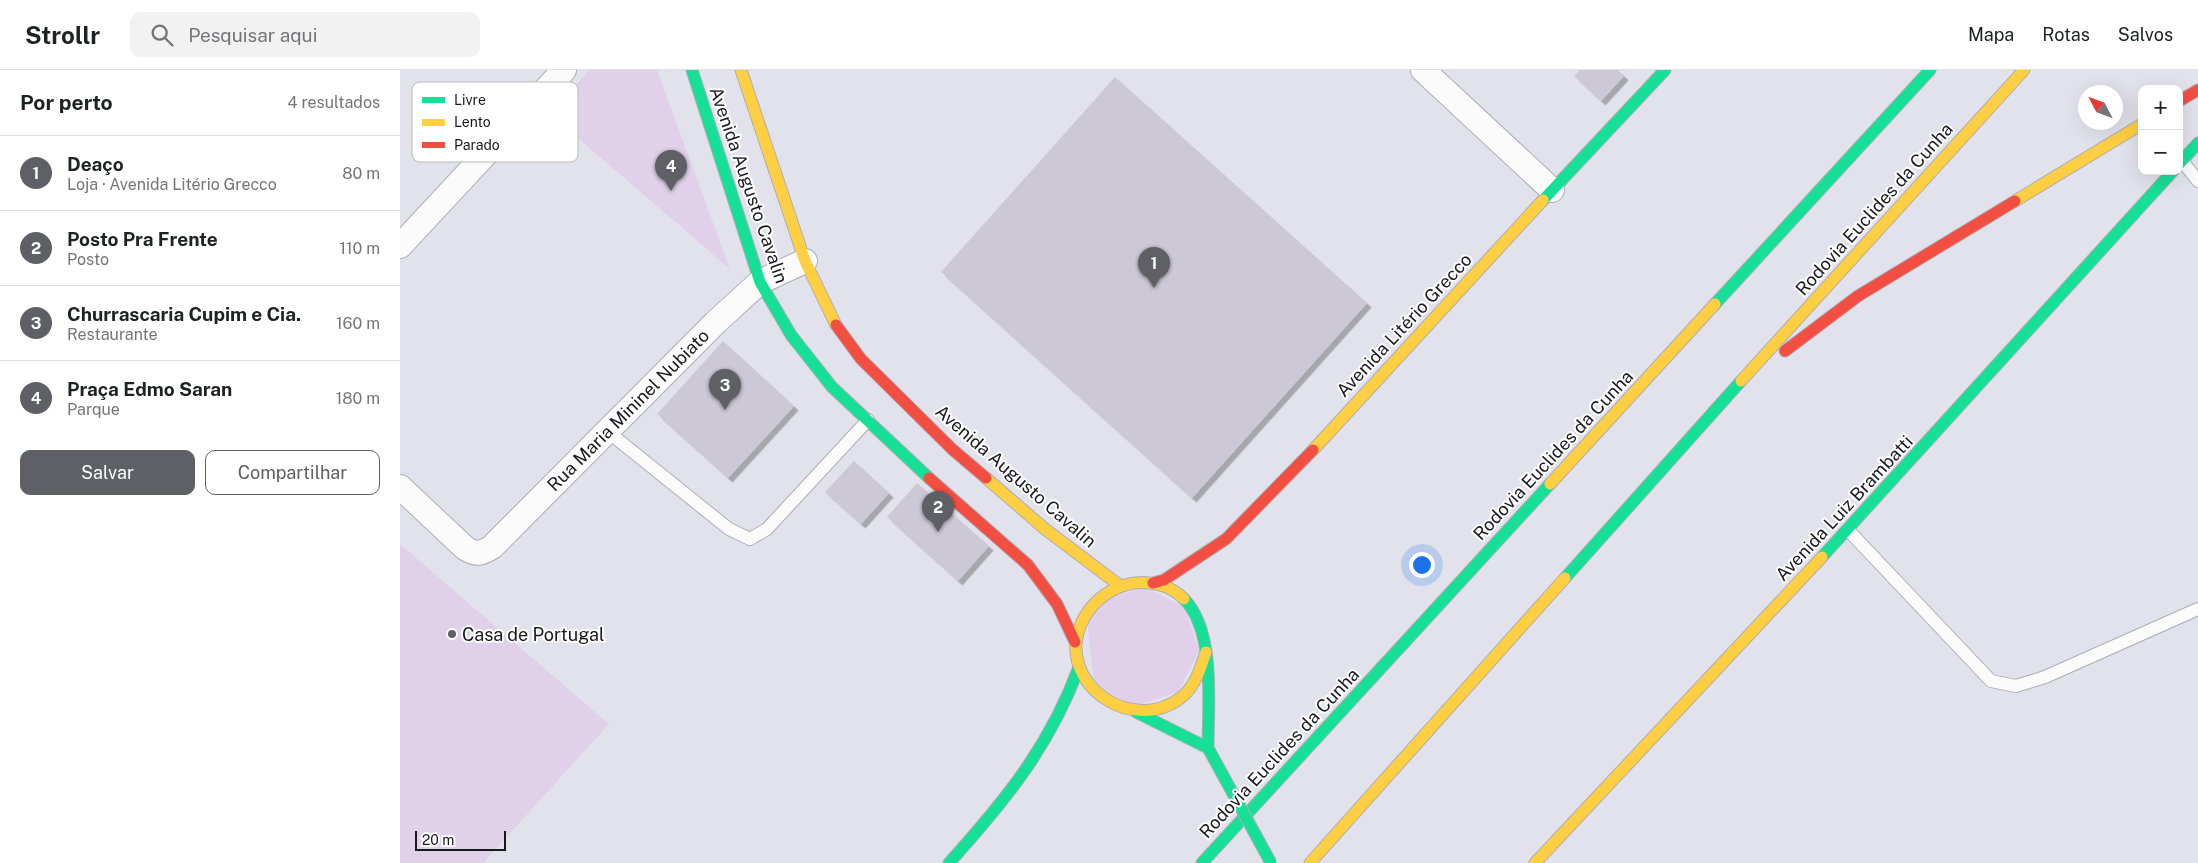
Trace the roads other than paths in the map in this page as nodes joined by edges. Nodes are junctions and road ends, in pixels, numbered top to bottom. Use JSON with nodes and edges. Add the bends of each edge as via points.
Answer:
{"nodes":[{"id":1,"x":564,"y":70,"type":"edge"},
{"id":2,"x":692,"y":70,"type":"edge"},
{"id":3,"x":741,"y":70,"type":"edge"},
{"id":4,"x":1423,"y":70,"type":"edge"},
{"id":5,"x":1665,"y":70,"type":"edge"},
{"id":6,"x":1930,"y":70,"type":"edge"},
{"id":7,"x":2024,"y":70,"type":"edge"},
{"id":8,"x":553,"y":82,"type":"edge"},
{"id":9,"x":2198,"y":90,"type":"edge"},
{"id":10,"x":2183,"y":99,"type":"edge"},
{"id":11,"x":2138,"y":126,"type":"edge"},
{"id":12,"x":2198,"y":144,"type":"edge"},
{"id":13,"x":2183,"y":159,"type":"edge"},
{"id":14,"x":478,"y":162,"type":"edge"},
{"id":15,"x":2183,"y":165,"type":"edge"},
{"id":16,"x":2168,"y":175,"type":"edge"},
{"id":17,"x":2198,"y":181,"type":"edge"},
{"id":18,"x":1552,"y":190,"type":"junction"},
{"id":19,"x":400,"y":246,"type":"edge"},
{"id":20,"x":805,"y":261,"type":"junction"},
{"id":21,"x":760,"y":282,"type":"junction"},
{"id":22,"x":1733,"y":390,"type":"junction"},
{"id":23,"x":868,"y":420,"type":"junction"},
{"id":24,"x":606,"y":432,"type":"junction"},
{"id":25,"x":400,"y":487,"type":"edge"},
{"id":26,"x":1848,"y":530,"type":"junction"},
{"id":27,"x":1153,"y":582,"type":"junction"},
{"id":28,"x":1118,"y":585,"type":"junction"},
{"id":29,"x":2198,"y":609,"type":"edge"},
{"id":30,"x":1075,"y":642,"type":"junction"},
{"id":31,"x":1206,"y":652,"type":"junction"},
{"id":32,"x":1079,"y":667,"type":"junction"},
{"id":33,"x":1136,"y":712,"type":"junction"},
{"id":34,"x":1208,"y":748,"type":"junction"},
{"id":35,"x":949,"y":863,"type":"edge"},
{"id":36,"x":1202,"y":863,"type":"edge"},
{"id":37,"x":1271,"y":863,"type":"edge"},
{"id":38,"x":1310,"y":863,"type":"edge"},
{"id":39,"x":1535,"y":863,"type":"edge"}],
"edges":[{"from":1,"to":8,"type":"street"},
{"from":2,"to":21,"type":"main road","name":"Avenida Augusto Cavalin"},
{"from":3,"to":20,"type":"main road","name":"Avenida Augusto Cavalin"},
{"from":4,"to":18,"type":"street"},
{"from":5,"to":18,"type":"main road","name":"Avenida Litério Grecco"},
{"from":6,"to":36,"type":"main road","name":"Rodovia Euclides da Cunha"},
{"from":7,"to":22,"type":"main road","name":"Rodovia Euclides da Cunha"},
{"from":9,"to":10,"type":"main road"},
{"from":11,"to":22,"type":"main road","via":[[1858,296]]},
{"from":12,"to":13,"type":"main road"},
{"from":14,"to":19,"type":"street"},
{"from":15,"to":17,"type":"lane"},
{"from":16,"to":26,"type":"main road","name":"Avenida Luiz Brambatti"},
{"from":18,"to":27,"type":"main road","name":"Avenida Litério Grecco","via":[[1281,485],[1226,539],[1164,580]]},
{"from":20,"to":21,"type":"street","name":"Rua Maria Mininel Nubiato"},
{"from":20,"to":28,"type":"main road","name":"Avenida Augusto Cavalin","via":[[831,318],[861,359],[952,450]]},
{"from":21,"to":23,"type":"main road","name":"Avenida Augusto Cavalin","via":[[791,334],[832,387]]},
{"from":21,"to":24,"type":"street","name":"Rua Maria Mininel Nubiato"},
{"from":22,"to":38,"type":"main road","name":"Rodovia Euclides da Cunha"},
{"from":23,"to":24,"type":"lane","via":[[767,528],[750,539],[728,529]]},
{"from":23,"to":30,"type":"main road","name":"Avenida Augusto Cavalin","via":[[1028,565],[1057,604]]},
{"from":24,"to":25,"type":"street","name":"Rua Maria Mininel Nubiato","via":[[492,547],[482,553],[474,554]]},
{"from":26,"to":29,"type":"lane","via":[[1991,681],[2016,686],[2045,677]]},
{"from":26,"to":39,"type":"main road","name":"Avenida Luiz Brambatti"},
{"from":27,"to":28,"type":"main road"},
{"from":27,"to":31,"type":"main road","via":[[1175,591],[1192,607],[1203,628]]},
{"from":28,"to":30,"type":"main road","via":[[1097,598],[1082,618]]},
{"from":30,"to":32,"type":"main road"},
{"from":31,"to":33,"type":"main road","via":[[1199,675],[1183,695],[1161,708]]},
{"from":31,"to":34,"type":"main road"},
{"from":32,"to":33,"type":"main road","via":[[1100,698],[1117,708]]},
{"from":32,"to":35,"type":"main road","via":[[1064,706],[1033,759],[979,831]]},
{"from":33,"to":34,"type":"main road"},
{"from":34,"to":37,"type":"main road","bridge":true}]}
